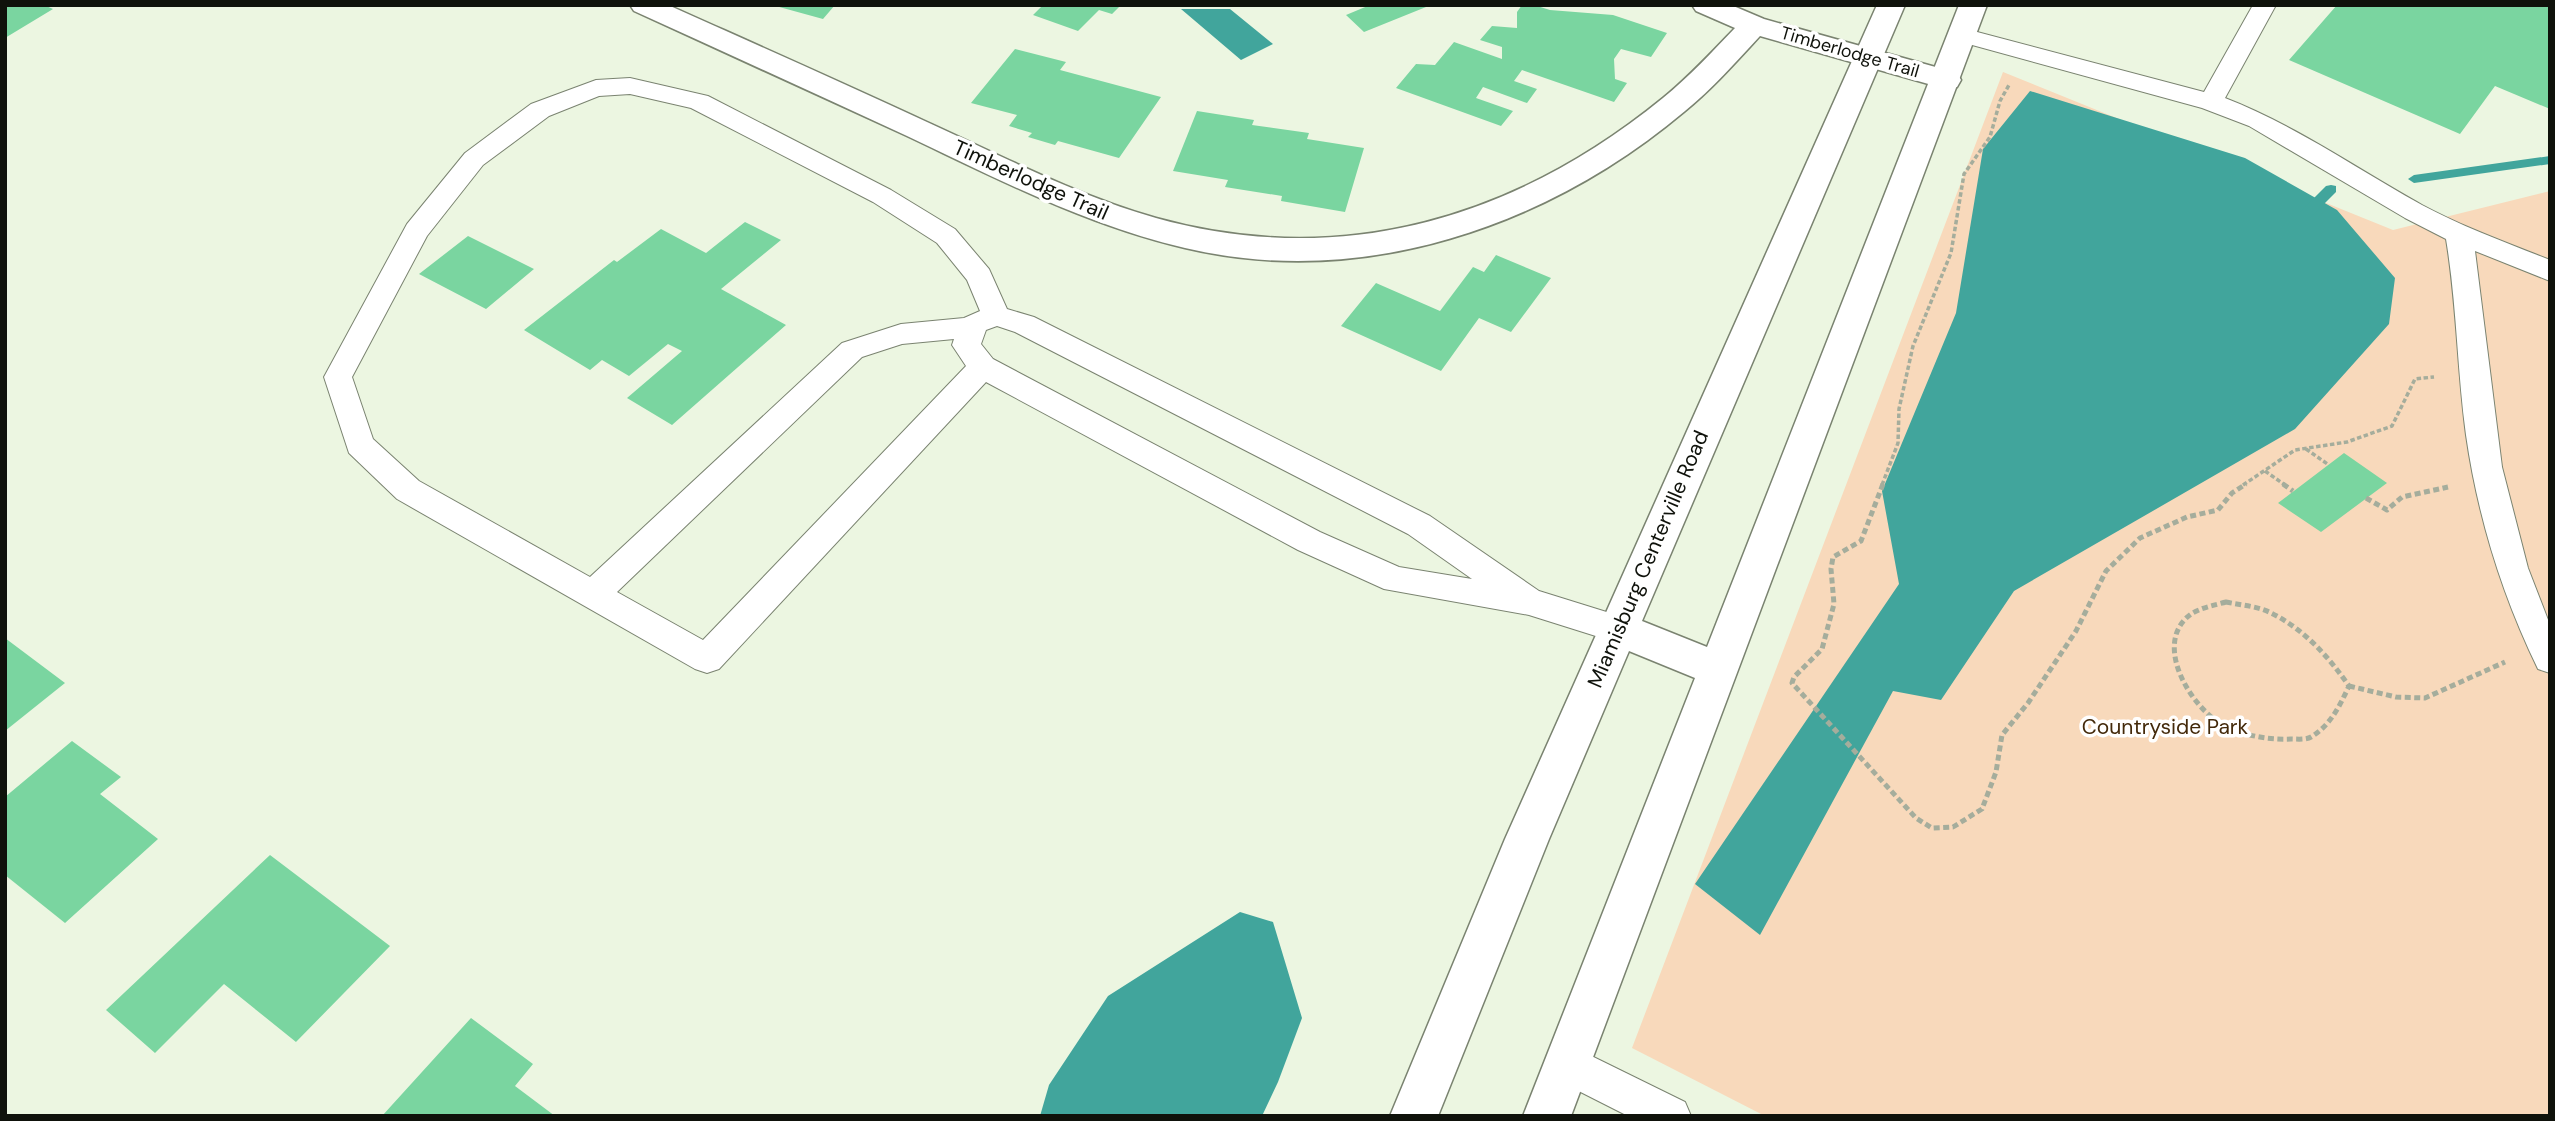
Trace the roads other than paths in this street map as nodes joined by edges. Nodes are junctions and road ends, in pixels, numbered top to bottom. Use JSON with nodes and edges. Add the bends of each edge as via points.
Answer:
{"nodes":[{"id":1,"x":644,"y":5,"type":"edge"},
{"id":2,"x":1706,"y":5,"type":"edge"},
{"id":3,"x":1891,"y":5,"type":"edge"},
{"id":4,"x":2233,"y":5,"type":"edge"},
{"id":5,"x":2263,"y":9,"type":"edge"},
{"id":6,"x":1968,"y":20,"type":"edge"},
{"id":7,"x":1754,"y":25,"type":"junction"},
{"id":8,"x":1868,"y":57,"type":"junction"},
{"id":9,"x":1945,"y":80,"type":"junction"},
{"id":10,"x":2211,"y":102,"type":"junction"},
{"id":11,"x":2458,"y":234,"type":"junction"},
{"id":12,"x":2550,"y":271,"type":"edge"},
{"id":13,"x":984,"y":322,"type":"junction"},
{"id":14,"x":983,"y":367,"type":"junction"},
{"id":15,"x":592,"y":595,"type":"junction"},
{"id":16,"x":1529,"y":601,"type":"junction"},
{"id":17,"x":1618,"y":629,"type":"junction"},
{"id":18,"x":2547,"y":655,"type":"edge"},
{"id":19,"x":1718,"y":669,"type":"junction"},
{"id":20,"x":1567,"y":1064,"type":"junction"},
{"id":21,"x":1414,"y":1116,"type":"edge"},
{"id":22,"x":1547,"y":1116,"type":"edge"},
{"id":23,"x":1671,"y":1116,"type":"edge"}],
"edges":[{"from":1,"to":7,"type":"main road","name":"Timberlodge Trail","via":[[1063,198],[1189,237],[1267,248],[1319,249],[1402,241],[1540,191],[1607,154],[1662,114]]},
{"from":2,"to":7,"type":"main road","name":"Timberlodge Trail"},
{"from":3,"to":8,"type":"main road","name":"Miamisburg Centerville Road"},
{"from":4,"to":5,"type":"lane"},
{"from":5,"to":10,"type":"lane"},
{"from":6,"to":9,"type":"main road"},
{"from":6,"to":10,"type":"lane"},
{"from":7,"to":8,"type":"main road","name":"Timberlodge Trail"},
{"from":8,"to":9,"type":"main road","name":"Timberlodge Trail"},
{"from":8,"to":17,"type":"main road","name":"Miamisburg Centerville Road"},
{"from":9,"to":19,"type":"main road"},
{"from":10,"to":11,"type":"lane","via":[[2258,120]]},
{"from":11,"to":12,"type":"lane"},
{"from":11,"to":18,"type":"lane","via":[[2468,280],[2475,387],[2493,492],[2511,569]]},
{"from":13,"to":14,"type":"lane","via":[[966,345]]},
{"from":13,"to":15,"type":"lane","via":[[901,334],[852,350]]},
{"from":13,"to":15,"type":"lane","via":[[979,276],[946,236],[881,196],[699,102],[630,86],[596,88],[540,110],[474,159],[416,231],[338,377],[360,445],[408,490]]},
{"from":13,"to":16,"type":"lane","via":[[1024,324],[1359,493],[1419,525]]},
{"from":14,"to":15,"type":"lane","via":[[707,659]]},
{"from":14,"to":16,"type":"lane","via":[[1309,541],[1395,580]]},
{"from":16,"to":17,"type":"lane"},
{"from":17,"to":19,"type":"main road"},
{"from":17,"to":21,"type":"main road","name":"Miamisburg Centerville Road"},
{"from":19,"to":20,"type":"main road"},
{"from":20,"to":22,"type":"main road"},
{"from":20,"to":23,"type":"lane"}]}
